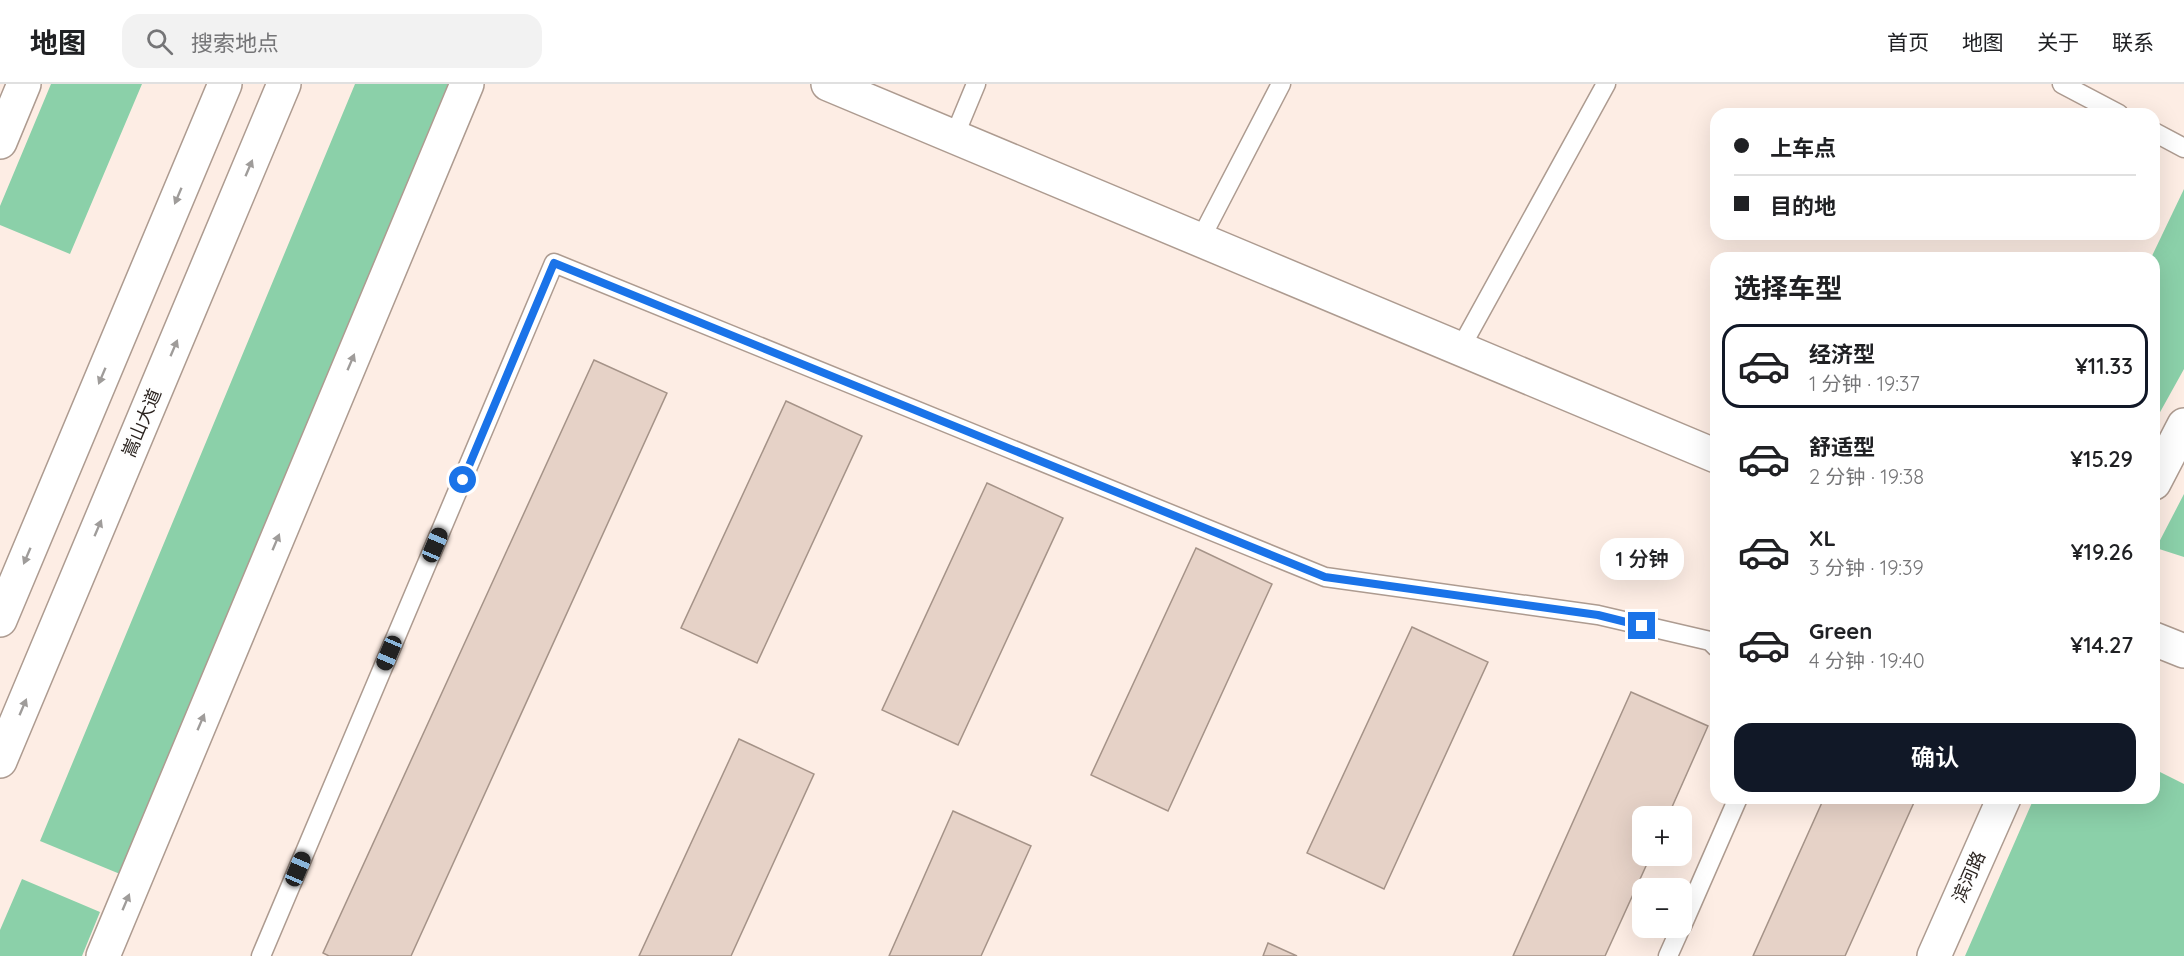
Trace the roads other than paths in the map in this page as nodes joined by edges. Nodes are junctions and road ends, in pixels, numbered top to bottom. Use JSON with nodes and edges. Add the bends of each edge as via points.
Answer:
{"nodes":[{"id":1,"x":24,"y":84,"type":"edge"},
{"id":2,"x":225,"y":84,"type":"edge"},
{"id":3,"x":284,"y":84,"type":"edge"},
{"id":4,"x":467,"y":84,"type":"edge"},
{"id":5,"x":828,"y":84,"type":"edge"},
{"id":6,"x":976,"y":84,"type":"edge"},
{"id":7,"x":1281,"y":84,"type":"edge"},
{"id":8,"x":1606,"y":84,"type":"edge"},
{"id":9,"x":2062,"y":84,"type":"edge"},
{"id":10,"x":2108,"y":108,"type":"edge"},
{"id":11,"x":2160,"y":135,"type":"edge"},
{"id":12,"x":954,"y":137,"type":"junction"},
{"id":13,"x":0,"y":142,"type":"edge"},
{"id":14,"x":2184,"y":148,"type":"edge"},
{"id":15,"x":1200,"y":240,"type":"junction"},
{"id":16,"x":1460,"y":349,"type":"junction"},
{"id":17,"x":2184,"y":425,"type":"edge"},
{"id":18,"x":1710,"y":453,"type":"edge"},
{"id":19,"x":2160,"y":471,"type":"edge"},
{"id":20,"x":0,"y":620,"type":"edge"},
{"id":21,"x":1710,"y":641,"type":"edge"},
{"id":22,"x":2160,"y":641,"type":"edge"},
{"id":23,"x":2184,"y":651,"type":"edge"},
{"id":24,"x":0,"y":761,"type":"edge"},
{"id":25,"x":1735,"y":804,"type":"edge"},
{"id":26,"x":2001,"y":804,"type":"edge"},
{"id":27,"x":1692,"y":902,"type":"edge"},
{"id":28,"x":1676,"y":938,"type":"edge"},
{"id":29,"x":103,"y":956,"type":"edge"},
{"id":30,"x":261,"y":956,"type":"edge"},
{"id":31,"x":1668,"y":956,"type":"edge"},
{"id":32,"x":1934,"y":956,"type":"edge"}],
"edges":[{"from":1,"to":13,"type":"main road"},
{"from":2,"to":20,"type":"main road","one_way":true},
{"from":24,"to":3,"type":"main road","name":"嵩山大道","one_way":true},
{"from":29,"to":4,"type":"main road","one_way":true},
{"from":5,"to":12,"type":"main road"},
{"from":6,"to":12,"type":"lane"},
{"from":7,"to":15,"type":"lane"},
{"from":8,"to":16,"type":"lane"},
{"from":9,"to":10,"type":"lane"},
{"from":11,"to":14,"type":"lane"},
{"from":12,"to":15,"type":"main road"},
{"from":15,"to":16,"type":"main road"},
{"from":16,"to":18,"type":"main road"},
{"from":17,"to":19,"type":"main road"},
{"from":21,"to":30,"type":"lane","via":[[1598,615],[1325,577],[554,263]]},
{"from":22,"to":23,"type":"main road"},
{"from":25,"to":27,"type":"lane"},
{"from":26,"to":32,"type":"main road","name":"滨河路"},
{"from":28,"to":31,"type":"lane"}]}
